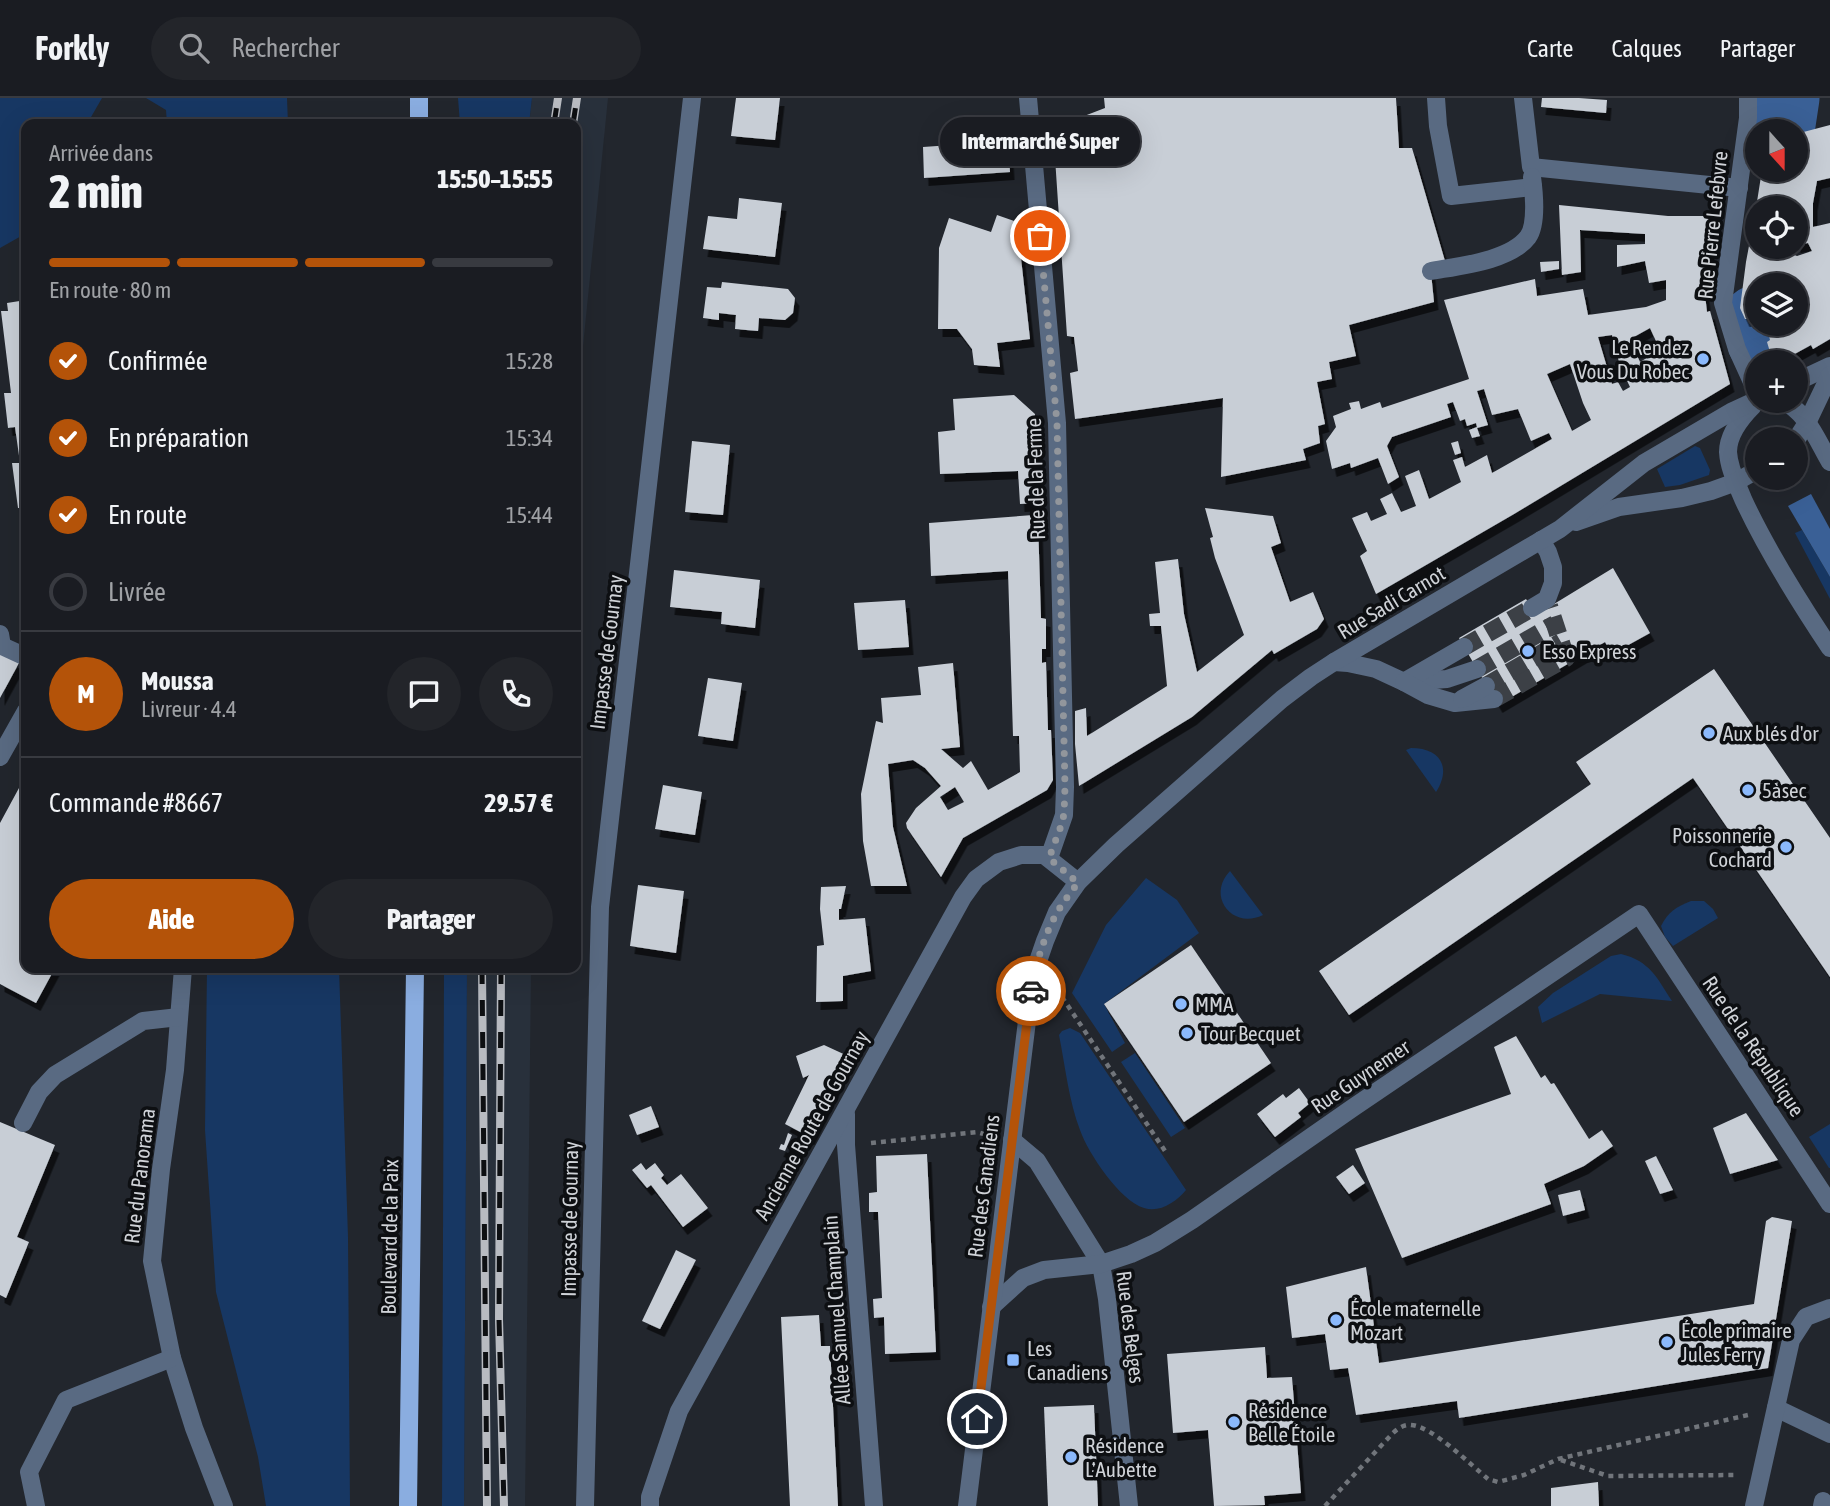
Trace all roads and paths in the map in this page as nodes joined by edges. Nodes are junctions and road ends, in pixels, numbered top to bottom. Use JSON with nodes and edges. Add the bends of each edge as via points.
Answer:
{"nodes":[{"id":1,"x":419,"y":98,"type":"edge"},
{"id":2,"x":692,"y":98,"type":"edge"},
{"id":3,"x":1436,"y":98,"type":"edge"},
{"id":4,"x":1523,"y":98,"type":"edge"},
{"id":5,"x":1748,"y":98,"type":"edge"},
{"id":6,"x":1033,"y":99,"type":"edge"},
{"id":7,"x":419,"y":119,"type":"edge"},
{"id":8,"x":1531,"y":167,"type":"junction"},
{"id":9,"x":1533,"y":187,"type":"junction"},
{"id":10,"x":1739,"y":188,"type":"junction"},
{"id":11,"x":1431,"y":271,"type":"dead end"},
{"id":12,"x":1830,"y":366,"type":"edge"},
{"id":13,"x":1745,"y":367,"type":"edge"},
{"id":14,"x":1830,"y":375,"type":"edge"},
{"id":15,"x":1808,"y":376,"type":"edge"},
{"id":16,"x":1745,"y":406,"type":"edge"},
{"id":17,"x":1746,"y":413,"type":"edge"},
{"id":18,"x":1798,"y":413,"type":"edge"},
{"id":19,"x":1807,"y":423,"type":"junction"},
{"id":20,"x":1804,"y":427,"type":"edge"},
{"id":21,"x":1830,"y":462,"type":"edge"},
{"id":22,"x":1745,"y":477,"type":"edge"},
{"id":23,"x":1736,"y":482,"type":"junction"},
{"id":24,"x":1560,"y":529,"type":"junction"},
{"id":25,"x":1541,"y":540,"type":"junction"},
{"id":26,"x":1543,"y":605,"type":"tunnel mouth"},
{"id":27,"x":0,"y":634,"type":"edge"},
{"id":28,"x":1464,"y":647,"type":"tunnel mouth"},
{"id":29,"x":1830,"y":648,"type":"edge"},
{"id":30,"x":21,"y":655,"type":"edge"},
{"id":31,"x":1334,"y":663,"type":"junction"},
{"id":32,"x":1477,"y":669,"type":"tunnel mouth"},
{"id":33,"x":1404,"y":682,"type":"junction"},
{"id":34,"x":1490,"y":693,"type":"tunnel mouth"},
{"id":35,"x":21,"y":720,"type":"edge"},
{"id":36,"x":0,"y":757,"type":"edge"},
{"id":37,"x":1049,"y":858,"type":"junction"},
{"id":38,"x":1078,"y":883,"type":"junction"},
{"id":39,"x":1639,"y":914,"type":"joint"},
{"id":40,"x":183,"y":973,"type":"edge"},
{"id":41,"x":415,"y":973,"type":"edge"},
{"id":42,"x":1062,"y":997,"type":"dead end"},
{"id":43,"x":179,"y":1017,"type":"junction"},
{"id":44,"x":845,"y":1110,"type":"junction"},
{"id":45,"x":23,"y":1124,"type":"dead end"},
{"id":46,"x":978,"y":1132,"type":"dead end"},
{"id":47,"x":1012,"y":1140,"type":"junction"},
{"id":48,"x":871,"y":1143,"type":"dead end"},
{"id":49,"x":1167,"y":1154,"type":"dead end"},
{"id":50,"x":1830,"y":1204,"type":"edge"},
{"id":51,"x":1101,"y":1264,"type":"junction"},
{"id":52,"x":990,"y":1307,"type":"junction"},
{"id":53,"x":1830,"y":1308,"type":"edge"},
{"id":54,"x":172,"y":1358,"type":"junction"},
{"id":55,"x":1776,"y":1408,"type":"junction"},
{"id":56,"x":1830,"y":1434,"type":"edge"},
{"id":57,"x":1558,"y":1459,"type":"junction"},
{"id":58,"x":1760,"y":1477,"type":"junction"},
{"id":59,"x":36,"y":1506,"type":"edge"},
{"id":60,"x":224,"y":1506,"type":"edge"},
{"id":61,"x":408,"y":1506,"type":"edge"},
{"id":62,"x":585,"y":1506,"type":"edge"},
{"id":63,"x":650,"y":1506,"type":"edge"},
{"id":64,"x":874,"y":1506,"type":"edge"},
{"id":65,"x":967,"y":1506,"type":"edge"},
{"id":66,"x":1129,"y":1506,"type":"edge"},
{"id":67,"x":1325,"y":1506,"type":"edge"},
{"id":68,"x":1754,"y":1506,"type":"edge"}],
"edges":[{"from":1,"to":7,"type":"main road"},
{"from":2,"to":62,"type":"street","name":"Impasse de Gournay","via":[[600,907]]},
{"from":3,"to":9,"type":"street","via":[[1451,196]]},
{"from":4,"to":8,"type":"street"},
{"from":5,"to":10,"type":"street","name":"Rue Pierre Lefebvre"},
{"from":6,"to":37,"type":"street","name":"Rue de la Ferme","via":[[1057,423],[1065,787],[1064,814]]},
{"from":8,"to":9,"type":"street"},
{"from":8,"to":10,"type":"street"},
{"from":9,"to":11,"type":"street","via":[[1530,236],[1509,253]]},
{"from":10,"to":13,"type":"street","name":"Rue Pierre Lefebvre","via":[[1723,303]]},
{"from":12,"to":15,"type":"street"},
{"from":14,"to":19,"type":"street"},
{"from":16,"to":24,"type":"street","name":"Rue Sadi Carnot","via":[[1644,463]]},
{"from":17,"to":23,"type":"street","via":[[1728,450]]},
{"from":18,"to":19,"type":"street"},
{"from":19,"to":20,"type":"street"},
{"from":19,"to":21,"type":"street"},
{"from":22,"to":23,"type":"street"},
{"from":23,"to":24,"type":"street","via":[[1682,498],[1619,507]]},
{"from":23,"to":29,"type":"street","via":[[1773,559]]},
{"from":24,"to":25,"type":"street","name":"Rue Sadi Carnot"},
{"from":25,"to":26,"type":"street","via":[[1553,567],[1553,583]]},
{"from":25,"to":31,"type":"street","name":"Rue Sadi Carnot"},
{"from":27,"to":30,"type":"street","via":[[2,646]]},
{"from":28,"to":33,"type":"street"},
{"from":31,"to":33,"type":"street","via":[[1376,669]]},
{"from":31,"to":38,"type":"street","name":"Rue Sadi Carnot","via":[[1259,719]]},
{"from":32,"to":33,"type":"street","via":[[1447,679]]},
{"from":33,"to":34,"type":"street","via":[[1455,703]]},
{"from":35,"to":36,"type":"street"},
{"from":37,"to":38,"type":"street"},
{"from":37,"to":44,"type":"street","name":"Ancienne Route de Gournay","via":[[1021,855],[999,862],[976,878]]},
{"from":38,"to":47,"type":"street","name":"Rue des Canadiens","via":[[1057,912],[1035,970]]},
{"from":39,"to":50,"type":"street","name":"Rue de la République"},
{"from":39,"to":51,"type":"street","name":"Rue Guynemer","via":[[1192,1220],[1131,1254]]},
{"from":40,"to":43,"type":"street","name":"Rue du Panorama"},
{"from":41,"to":61,"type":"main road","name":"Boulevard de la Paix"},
{"from":42,"to":49,"type":"path"},
{"from":43,"to":45,"type":"street","via":[[143,1021],[55,1075],[39,1093]]},
{"from":43,"to":54,"type":"street","name":"Rue du Panorama","via":[[152,1261]]},
{"from":44,"to":63,"type":"street","name":"Ancienne Route de Gournay","via":[[679,1411]]},
{"from":44,"to":64,"type":"street","name":"Allée Samuel Champlain"},
{"from":46,"to":48,"type":"path"},
{"from":47,"to":51,"type":"street","name":"Rue des Belges","via":[[1037,1161]]},
{"from":47,"to":52,"type":"street","name":"Rue des Canadiens"},
{"from":51,"to":52,"type":"street","name":"Rue Guynemer","via":[[1044,1270],[1023,1278]]},
{"from":51,"to":66,"type":"street","name":"Rue des Belges"},
{"from":52,"to":65,"type":"street","name":"Rue des Canadiens"},
{"from":53,"to":55,"type":"street","via":[[1806,1317],[1791,1340]]},
{"from":54,"to":59,"type":"street","via":[[66,1399],[29,1472]]},
{"from":54,"to":60,"type":"street","name":"Rue du Panorama"},
{"from":55,"to":56,"type":"street"},
{"from":55,"to":57,"type":"path"},
{"from":55,"to":58,"type":"street"},
{"from":57,"to":58,"type":"path","via":[[1608,1476]]},
{"from":57,"to":67,"type":"path","via":[[1498,1482],[1488,1479],[1430,1432],[1411,1424],[1392,1434]]},
{"from":58,"to":68,"type":"street"}]}
